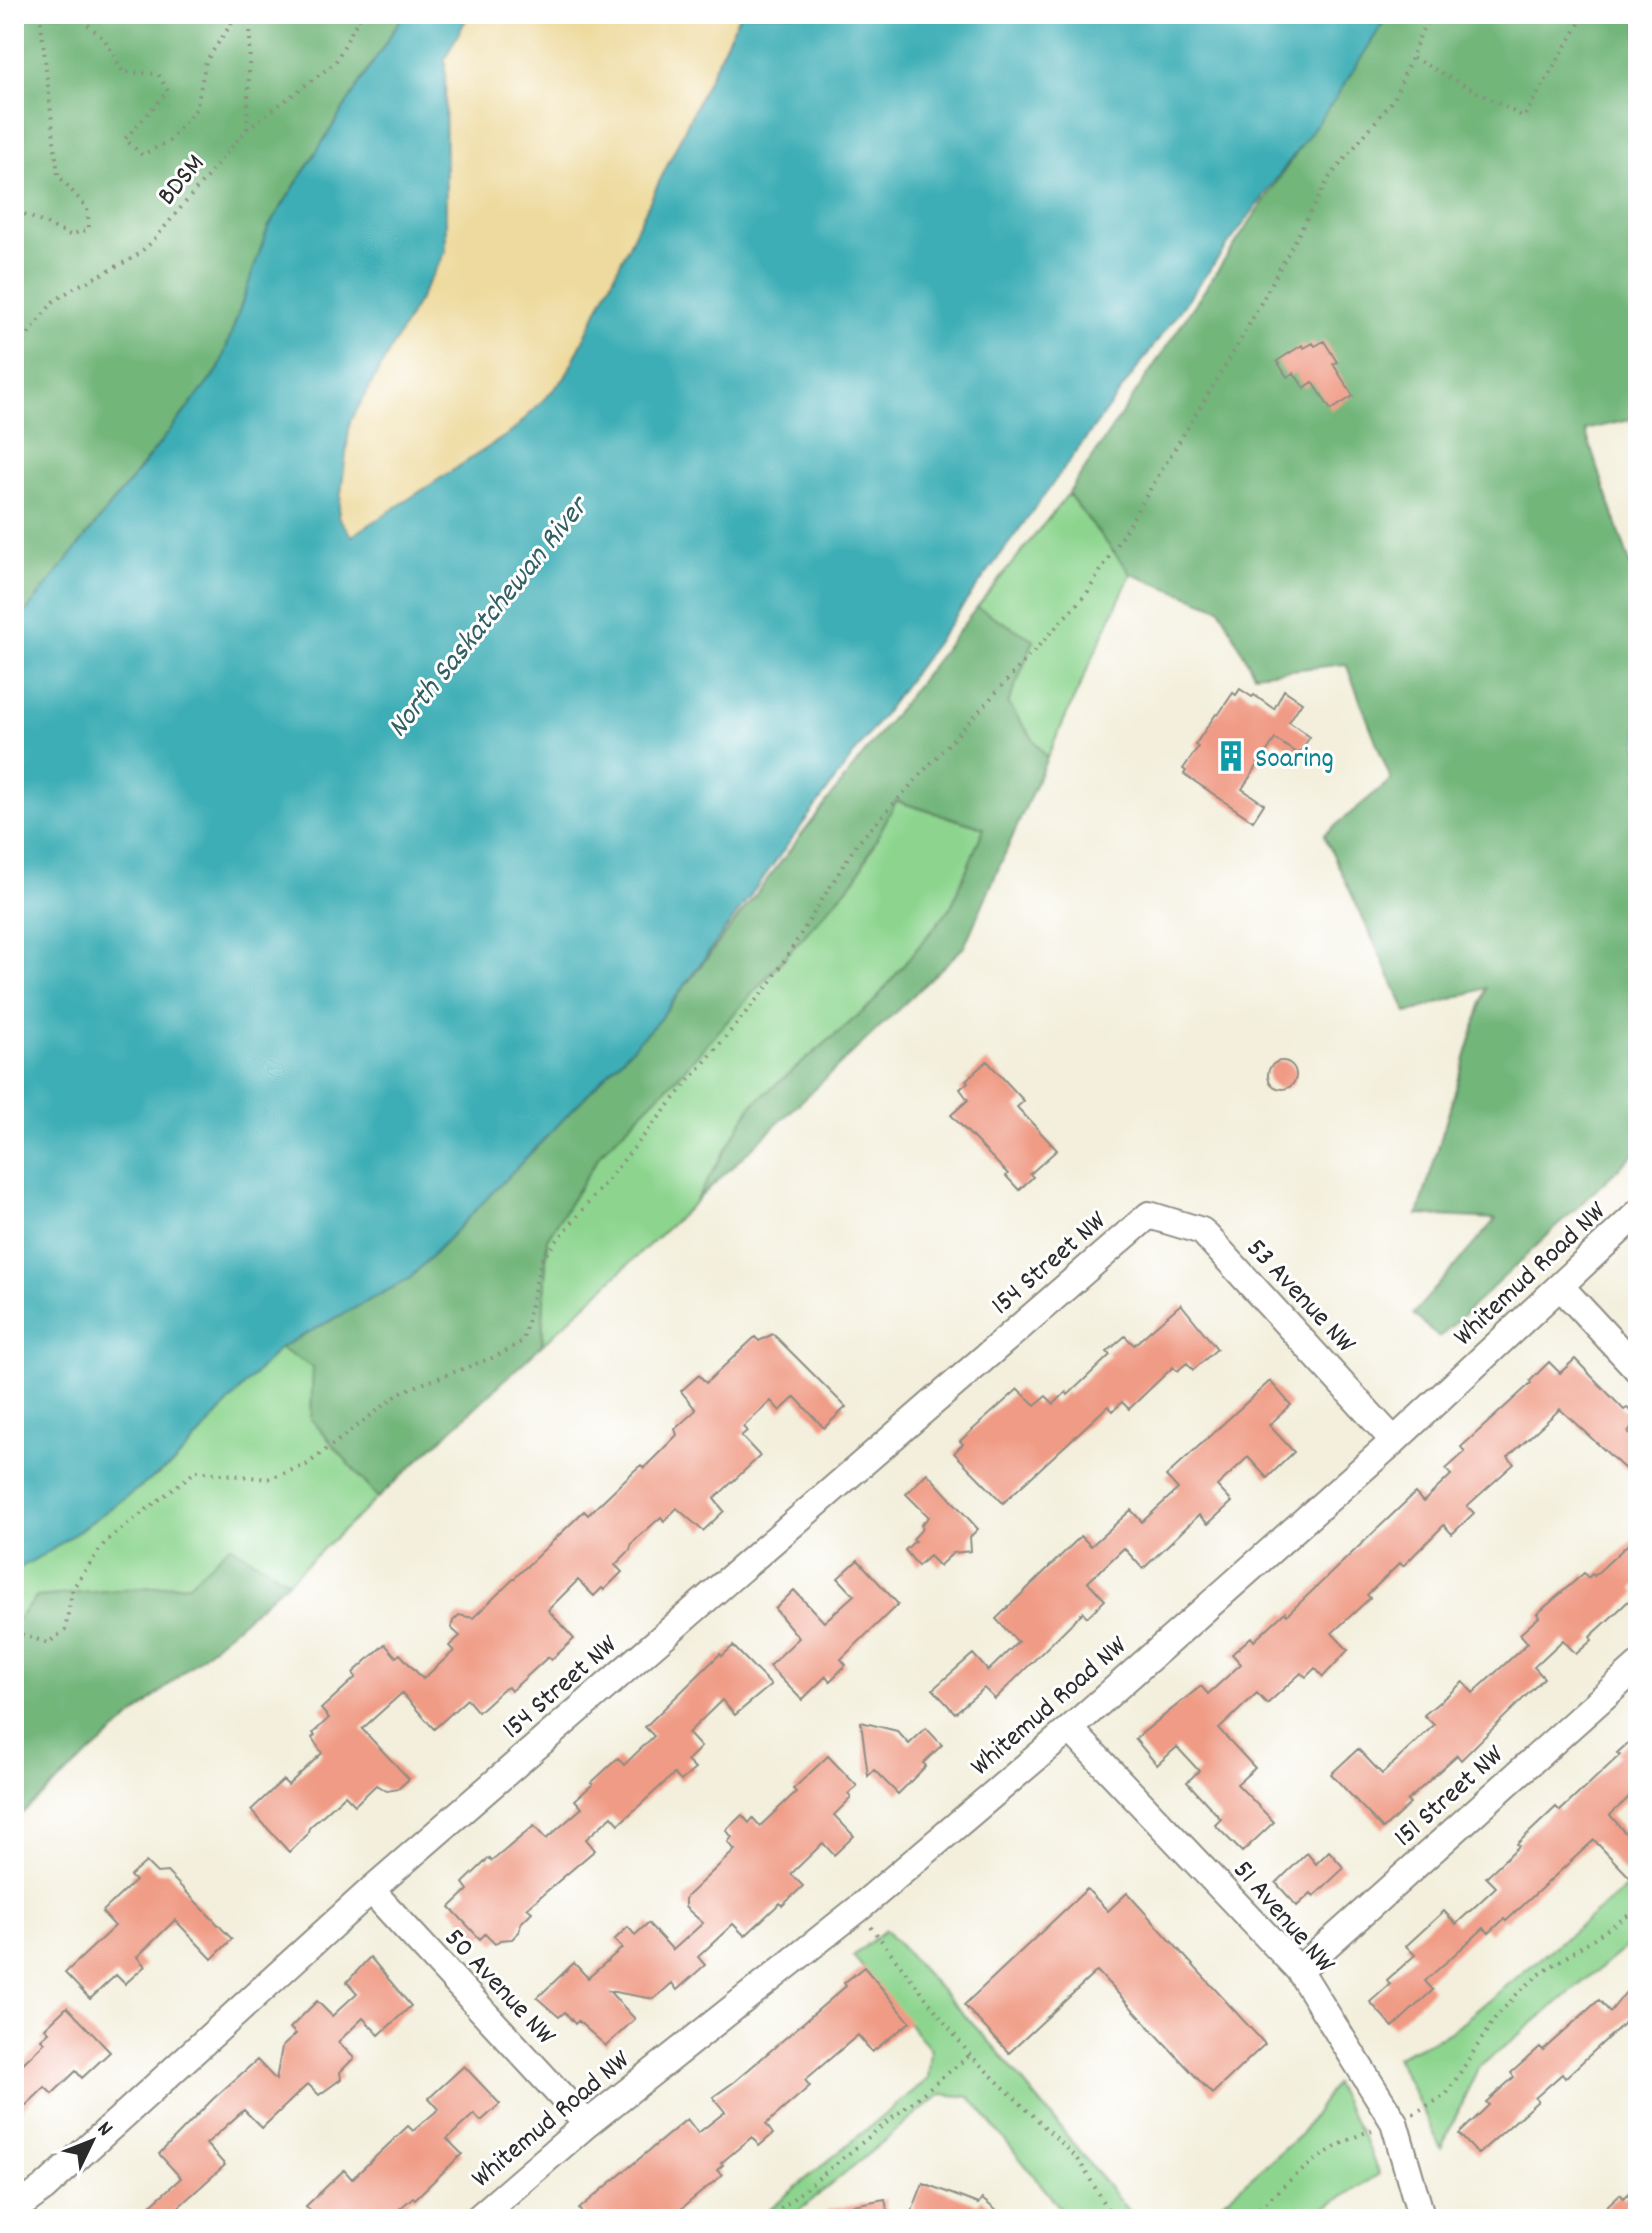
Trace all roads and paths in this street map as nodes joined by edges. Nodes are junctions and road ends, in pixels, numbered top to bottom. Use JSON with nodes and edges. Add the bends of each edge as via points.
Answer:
{"nodes":[{"id":1,"x":40,"y":14,"type":"edge"},
{"id":2,"x":76,"y":14,"type":"edge"},
{"id":3,"x":238,"y":14,"type":"edge"},
{"id":4,"x":251,"y":14,"type":"edge"},
{"id":5,"x":361,"y":14,"type":"edge"},
{"id":6,"x":1436,"y":14,"type":"edge"},
{"id":7,"x":1585,"y":14,"type":"edge"},
{"id":8,"x":1412,"y":58,"type":"junction"},
{"id":9,"x":247,"y":129,"type":"junction"},
{"id":10,"x":14,"y":226,"type":"edge"},
{"id":11,"x":14,"y":353,"type":"edge"},
{"id":12,"x":1638,"y":1213,"type":"edge"},
{"id":13,"x":1149,"y":1215,"type":"joint"},
{"id":14,"x":1561,"y":1287,"type":"junction"},
{"id":15,"x":1638,"y":1370,"type":"edge"},
{"id":16,"x":1394,"y":1441,"type":"junction"},
{"id":17,"x":14,"y":1632,"type":"edge"},
{"id":18,"x":1638,"y":1666,"type":"edge"},
{"id":19,"x":1070,"y":1729,"type":"junction"},
{"id":20,"x":371,"y":1890,"type":"junction"},
{"id":21,"x":858,"y":1909,"type":"junction"},
{"id":22,"x":1638,"y":1909,"type":"edge"},
{"id":23,"x":1299,"y":1970,"type":"junction"},
{"id":24,"x":970,"y":2055,"type":"junction"},
{"id":25,"x":1394,"y":2122,"type":"junction"},
{"id":26,"x":587,"y":2124,"type":"junction"},
{"id":27,"x":14,"y":2210,"type":"edge"},
{"id":28,"x":477,"y":2219,"type":"edge"},
{"id":29,"x":768,"y":2219,"type":"edge"},
{"id":30,"x":1114,"y":2219,"type":"edge"},
{"id":31,"x":1248,"y":2219,"type":"edge"},
{"id":32,"x":1422,"y":2219,"type":"edge"}],
"edges":[{"from":1,"to":10,"type":"path","via":[[58,175],[87,208],[89,229],[70,235],[24,214]]},
{"from":2,"to":3,"type":"path","via":[[105,40],[123,72],[158,74],[168,91],[125,139],[142,155],[169,141],[196,109],[206,61]]},
{"from":4,"to":9,"type":"path"},
{"from":5,"to":9,"type":"path","name":"BDSM","via":[[335,63]]},
{"from":6,"to":8,"type":"path","via":[[1424,26]]},
{"from":7,"to":8,"type":"path","via":[[1524,117]]},
{"from":8,"to":17,"type":"path","via":[[1394,99],[1329,178],[1239,343],[1087,593],[856,845],[771,982],[541,1260],[523,1341],[403,1391],[306,1465],[268,1479],[196,1471],[106,1541],[73,1588],[65,1630],[48,1643]]},
{"from":9,"to":11,"type":"path","name":"BDSM","via":[[152,242],[135,257],[53,302]]},
{"from":12,"to":14,"type":"street","name":"Whitemud Road NW"},
{"from":13,"to":16,"type":"street","name":"53 Avenue NW","via":[[1202,1231]]},
{"from":13,"to":20,"type":"street","name":"154 Street NW"},
{"from":14,"to":15,"type":"street"},
{"from":14,"to":16,"type":"street","name":"Whitemud Road NW"},
{"from":16,"to":19,"type":"street","name":"Whitemud Road NW"},
{"from":18,"to":23,"type":"street","name":"151 Street NW"},
{"from":19,"to":21,"type":"street","name":"Whitemud Road NW"},
{"from":19,"to":23,"type":"street","name":"51 Avenue NW"},
{"from":20,"to":26,"type":"street","name":"50 Avenue NW"},
{"from":20,"to":27,"type":"street","name":"154 Street NW"},
{"from":21,"to":24,"type":"path"},
{"from":21,"to":26,"type":"street","name":"Whitemud Road NW"},
{"from":22,"to":25,"type":"path","via":[[1537,1976],[1495,2018],[1446,2095]]},
{"from":23,"to":25,"type":"street","name":"51 Avenue NW"},
{"from":24,"to":29,"type":"path"},
{"from":24,"to":30,"type":"path","via":[[1078,2159]]},
{"from":25,"to":31,"type":"path","via":[[1348,2138],[1313,2161]]},
{"from":25,"to":32,"type":"street","name":"51 Avenue NW"},
{"from":26,"to":28,"type":"street","name":"Whitemud Road NW"}]}
